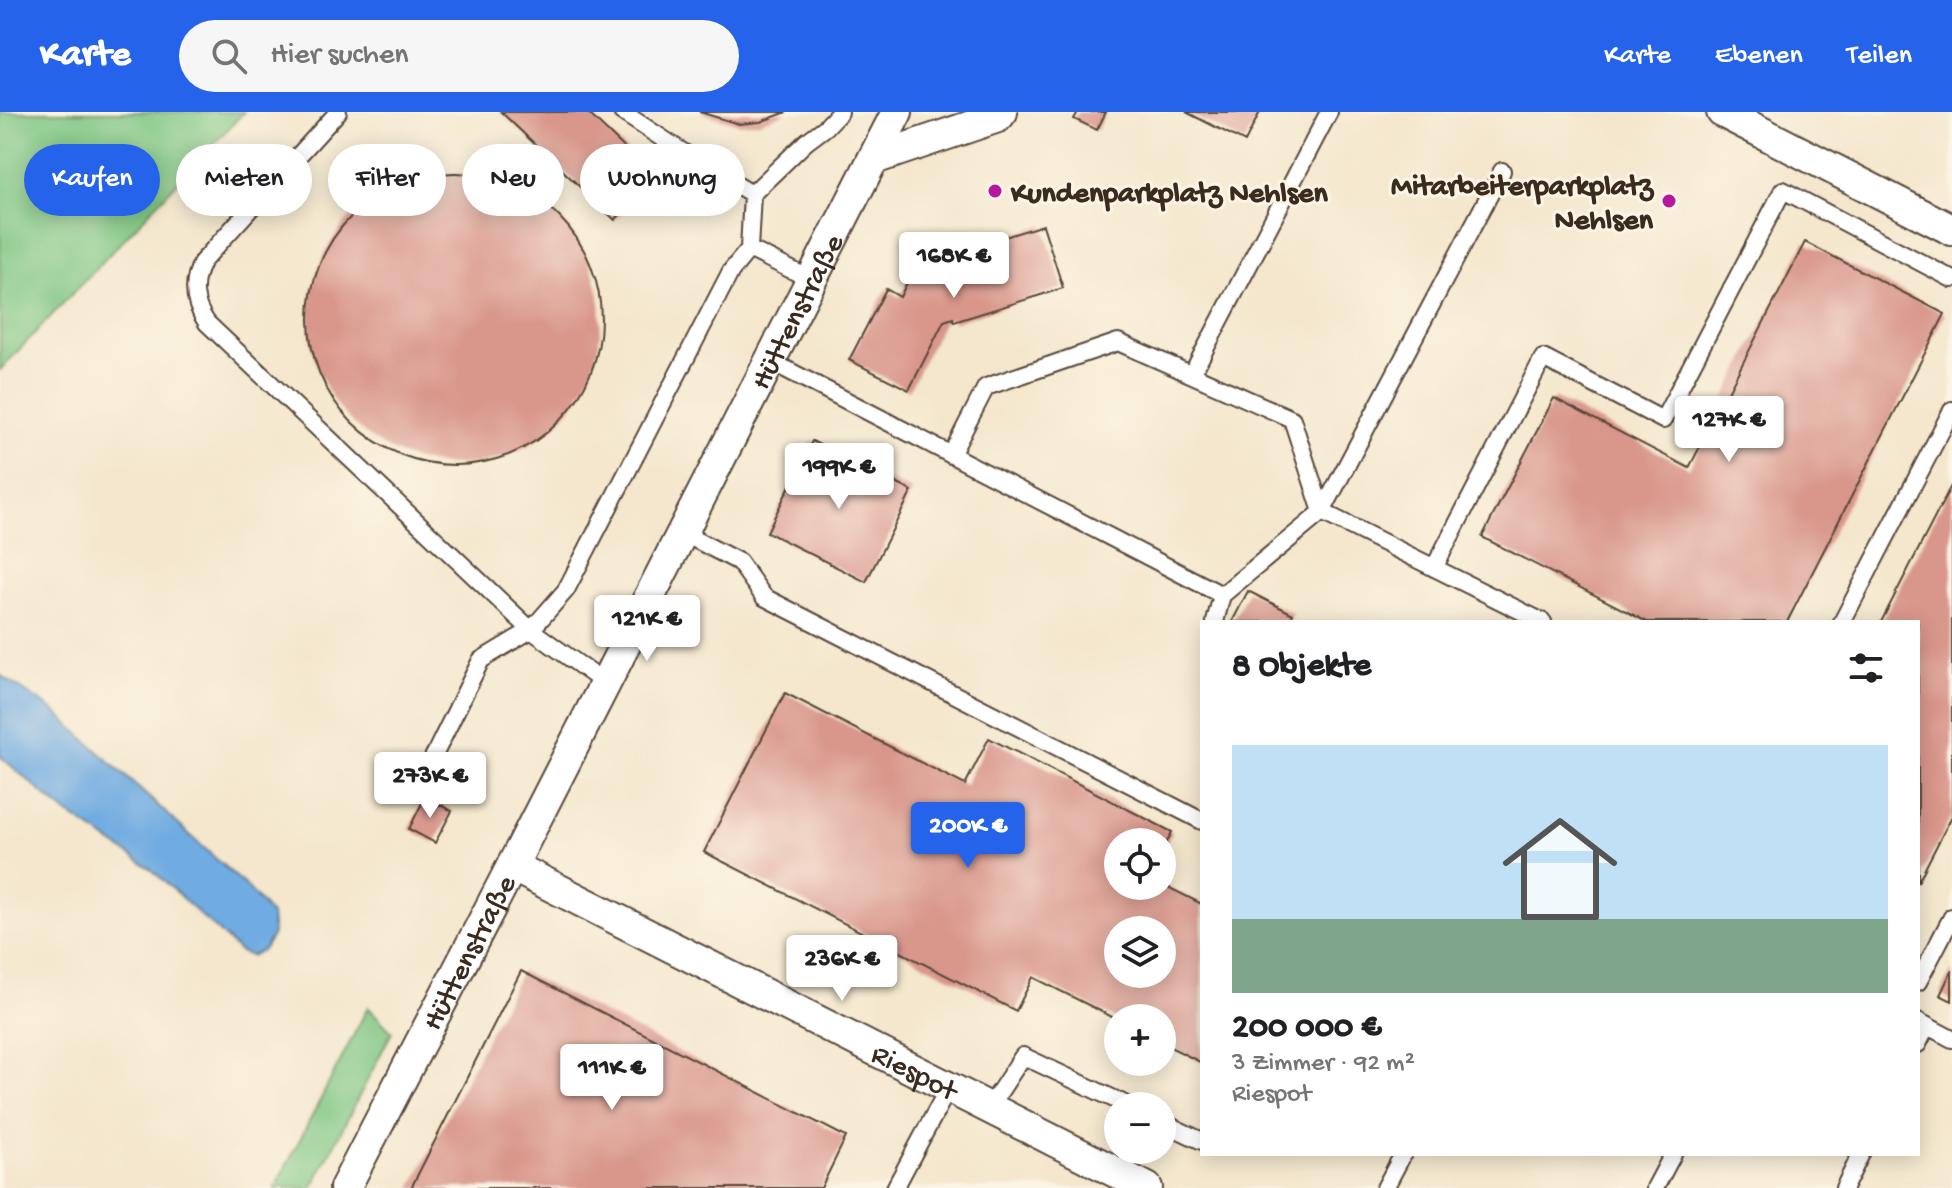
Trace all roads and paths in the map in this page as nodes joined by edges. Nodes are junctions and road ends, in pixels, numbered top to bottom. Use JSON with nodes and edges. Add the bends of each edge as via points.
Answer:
{"nodes":[{"id":1,"x":338,"y":112,"type":"edge"},
{"id":2,"x":622,"y":112,"type":"edge"},
{"id":3,"x":840,"y":112,"type":"edge"},
{"id":4,"x":897,"y":112,"type":"edge"},
{"id":5,"x":1002,"y":112,"type":"edge"},
{"id":6,"x":1329,"y":112,"type":"edge"},
{"id":7,"x":1722,"y":112,"type":"edge"},
{"id":8,"x":874,"y":159,"type":"junction"},
{"id":9,"x":1502,"y":171,"type":"dead end"},
{"id":10,"x":752,"y":194,"type":"junction"},
{"id":11,"x":1952,"y":230,"type":"edge"},
{"id":12,"x":749,"y":249,"type":"junction"},
{"id":13,"x":1952,"y":279,"type":"edge"},
{"id":14,"x":812,"y":280,"type":"junction"},
{"id":15,"x":770,"y":361,"type":"junction"},
{"id":16,"x":1192,"y":374,"type":"junction"},
{"id":17,"x":1952,"y":410,"type":"edge"},
{"id":18,"x":951,"y":455,"type":"junction"},
{"id":19,"x":1322,"y":512,"type":"junction"},
{"id":20,"x":683,"y":533,"type":"junction"},
{"id":21,"x":1434,"y":568,"type":"junction"},
{"id":22,"x":1222,"y":595,"type":"junction"},
{"id":23,"x":1216,"y":620,"type":"edge"},
{"id":24,"x":1539,"y":620,"type":"edge"},
{"id":25,"x":1843,"y":620,"type":"edge"},
{"id":26,"x":531,"y":630,"type":"junction"},
{"id":27,"x":606,"y":684,"type":"junction"},
{"id":28,"x":422,"y":780,"type":"dead end"},
{"id":29,"x":1200,"y":820,"type":"edge"},
{"id":30,"x":512,"y":866,"type":"junction"},
{"id":31,"x":1952,"y":917,"type":"edge"},
{"id":32,"x":1920,"y":978,"type":"edge"},
{"id":33,"x":1923,"y":1024,"type":"edge"},
{"id":34,"x":1952,"y":1039,"type":"edge"},
{"id":35,"x":949,"y":1087,"type":"junction"},
{"id":36,"x":1104,"y":1094,"type":"edge"},
{"id":37,"x":989,"y":1108,"type":"junction"},
{"id":38,"x":1176,"y":1129,"type":"edge"},
{"id":39,"x":1200,"y":1140,"type":"edge"},
{"id":40,"x":1402,"y":1156,"type":"edge"},
{"id":41,"x":1672,"y":1156,"type":"edge"},
{"id":42,"x":1860,"y":1156,"type":"edge"},
{"id":43,"x":345,"y":1188,"type":"edge"},
{"id":44,"x":895,"y":1188,"type":"edge"},
{"id":45,"x":1147,"y":1188,"type":"edge"},
{"id":46,"x":1385,"y":1188,"type":"edge"},
{"id":47,"x":1655,"y":1188,"type":"edge"},
{"id":48,"x":1844,"y":1188,"type":"edge"}],
"edges":[{"from":1,"to":26,"type":"lane","via":[[202,262],[194,285],[199,312]]},
{"from":2,"to":10,"type":"lane"},
{"from":3,"to":10,"type":"lane"},
{"from":4,"to":8,"type":"street","name":"Hüttenstraße"},
{"from":5,"to":8,"type":"street"},
{"from":6,"to":16,"type":"lane"},
{"from":7,"to":11,"type":"street"},
{"from":8,"to":14,"type":"street","name":"Hüttenstraße"},
{"from":9,"to":19,"type":"lane"},
{"from":10,"to":12,"type":"lane"},
{"from":12,"to":14,"type":"lane"},
{"from":12,"to":26,"type":"lane","via":[[731,271],[566,590]]},
{"from":13,"to":21,"type":"lane","via":[[1783,190],[1663,420],[1543,358]]},
{"from":14,"to":15,"type":"street","name":"Hüttenstraße"},
{"from":15,"to":18,"type":"lane"},
{"from":15,"to":20,"type":"street","name":"Hüttenstraße"},
{"from":16,"to":18,"type":"lane","via":[[1118,342],[986,387]]},
{"from":16,"to":19,"type":"lane","via":[[1292,419]]},
{"from":17,"to":25,"type":"lane"},
{"from":18,"to":22,"type":"lane"},
{"from":19,"to":21,"type":"lane"},
{"from":19,"to":22,"type":"lane"},
{"from":20,"to":27,"type":"street","name":"Hüttenstraße"},
{"from":20,"to":29,"type":"lane","via":[[739,562],[764,597]]},
{"from":21,"to":24,"type":"lane"},
{"from":22,"to":23,"type":"lane"},
{"from":26,"to":27,"type":"lane"},
{"from":26,"to":28,"type":"lane","via":[[481,660]]},
{"from":27,"to":30,"type":"street","name":"Hüttenstraße"},
{"from":30,"to":35,"type":"street","name":"Riespot"},
{"from":30,"to":43,"type":"street","name":"Hüttenstraße"},
{"from":31,"to":32,"type":"lane"},
{"from":33,"to":34,"type":"lane"},
{"from":35,"to":37,"type":"street","name":"Riespot"},
{"from":35,"to":44,"type":"lane"},
{"from":36,"to":37,"type":"lane","via":[[1023,1056]]},
{"from":37,"to":45,"type":"street","name":"Riespot"},
{"from":38,"to":39,"type":"lane"},
{"from":40,"to":46,"type":"lane"},
{"from":41,"to":47,"type":"lane"},
{"from":42,"to":48,"type":"lane"}]}
